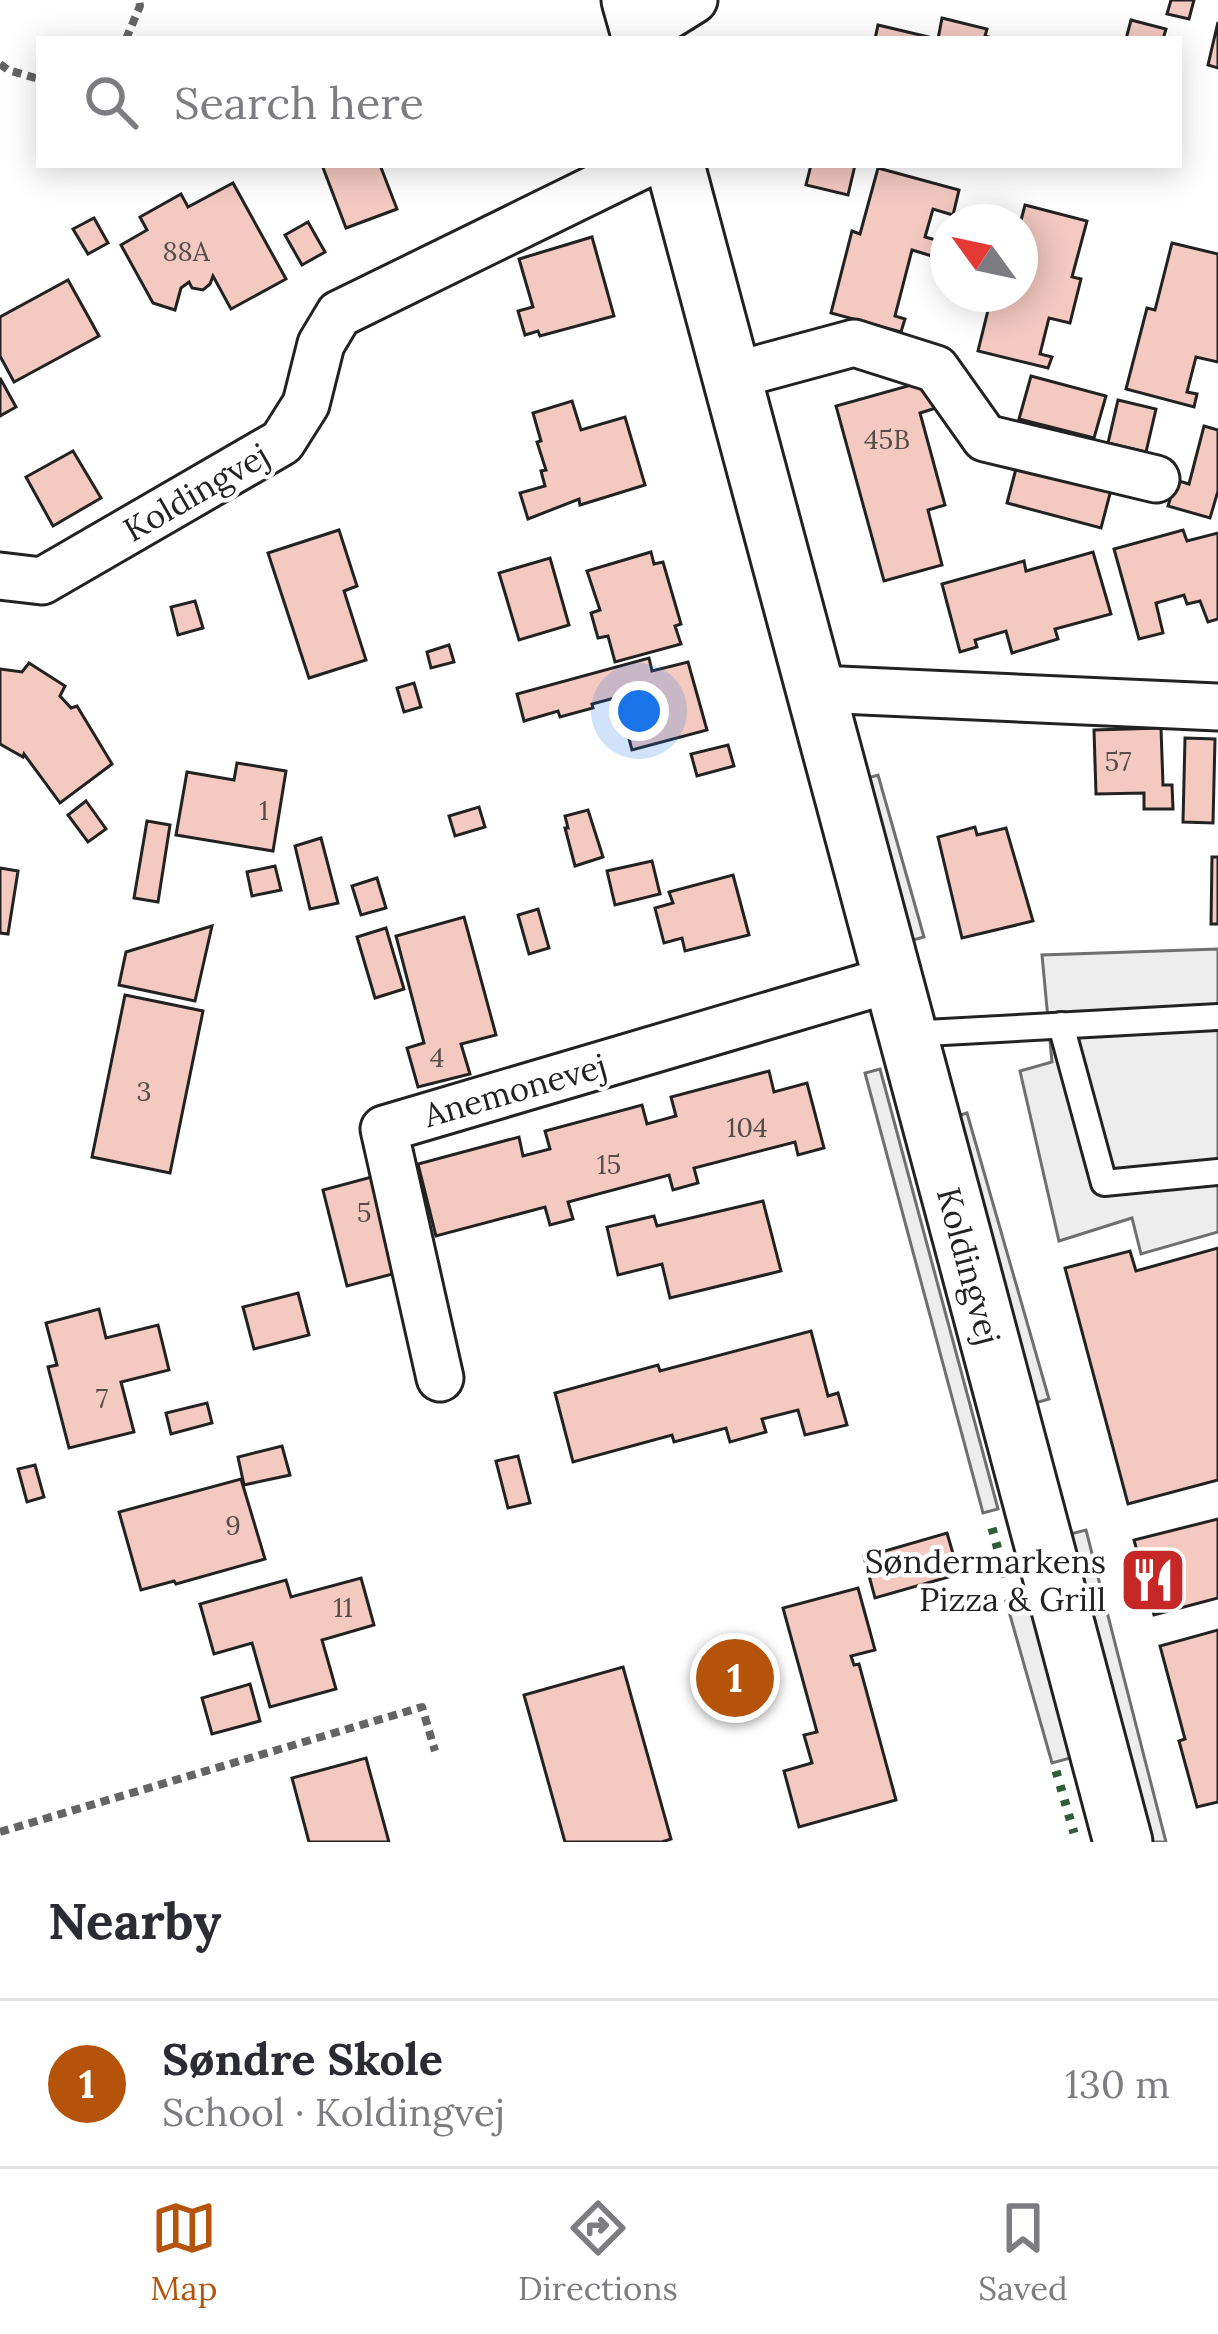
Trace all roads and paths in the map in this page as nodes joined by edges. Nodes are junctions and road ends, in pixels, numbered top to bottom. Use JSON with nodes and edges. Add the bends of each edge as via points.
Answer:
{"nodes":[{"id":1,"x":139,"y":0,"type":"edge"},
{"id":2,"x":694,"y":0,"type":"edge"},
{"id":3,"x":638,"y":24,"type":"edge"},
{"id":4,"x":127,"y":36,"type":"edge"},
{"id":5,"x":0,"y":64,"type":"edge"},
{"id":6,"x":36,"y":78,"type":"edge"},
{"id":7,"x":637,"y":168,"type":"edge"},
{"id":8,"x":676,"y":168,"type":"edge"},
{"id":9,"x":732,"y":376,"type":"junction"},
{"id":10,"x":1156,"y":479,"type":"dead end"},
{"id":11,"x":0,"y":576,"type":"edge"},
{"id":12,"x":818,"y":689,"type":"junction"},
{"id":13,"x":1218,"y":707,"type":"edge"},
{"id":14,"x":892,"y":979,"type":"junction"},
{"id":15,"x":1218,"y":1017,"type":"edge"},
{"id":16,"x":1061,"y":1025,"type":"junction"},
{"id":17,"x":907,"y":1034,"type":"junction"},
{"id":18,"x":1218,"y":1172,"type":"edge"},
{"id":19,"x":440,"y":1378,"type":"dead end"},
{"id":20,"x":435,"y":1751,"type":"dead end"},
{"id":21,"x":0,"y":1832,"type":"edge"},
{"id":22,"x":1123,"y":1842,"type":"edge"}],
"edges":[{"from":1,"to":4,"type":"path"},
{"from":2,"to":3,"type":"street"},
{"from":5,"to":6,"type":"path"},
{"from":7,"to":11,"type":"street","name":"Koldingvej","via":[[339,314],[321,344],[306,404],[282,442],[42,581]]},
{"from":8,"to":9,"type":"street","name":"Koldingvej"},
{"from":9,"to":10,"type":"street","via":[[854,343],[936,369],[985,438]]},
{"from":9,"to":12,"type":"street","name":"Koldingvej"},
{"from":12,"to":13,"type":"street"},
{"from":12,"to":14,"type":"street","name":"Koldingvej"},
{"from":14,"to":17,"type":"street","name":"Koldingvej"},
{"from":14,"to":19,"type":"street","name":"Anemonevej","via":[[384,1129]]},
{"from":15,"to":16,"type":"lane"},
{"from":16,"to":17,"type":"lane"},
{"from":16,"to":18,"type":"lane","via":[[1104,1183]]},
{"from":17,"to":22,"type":"street","name":"Koldingvej"},
{"from":20,"to":21,"type":"path","via":[[422,1707]]}]}
